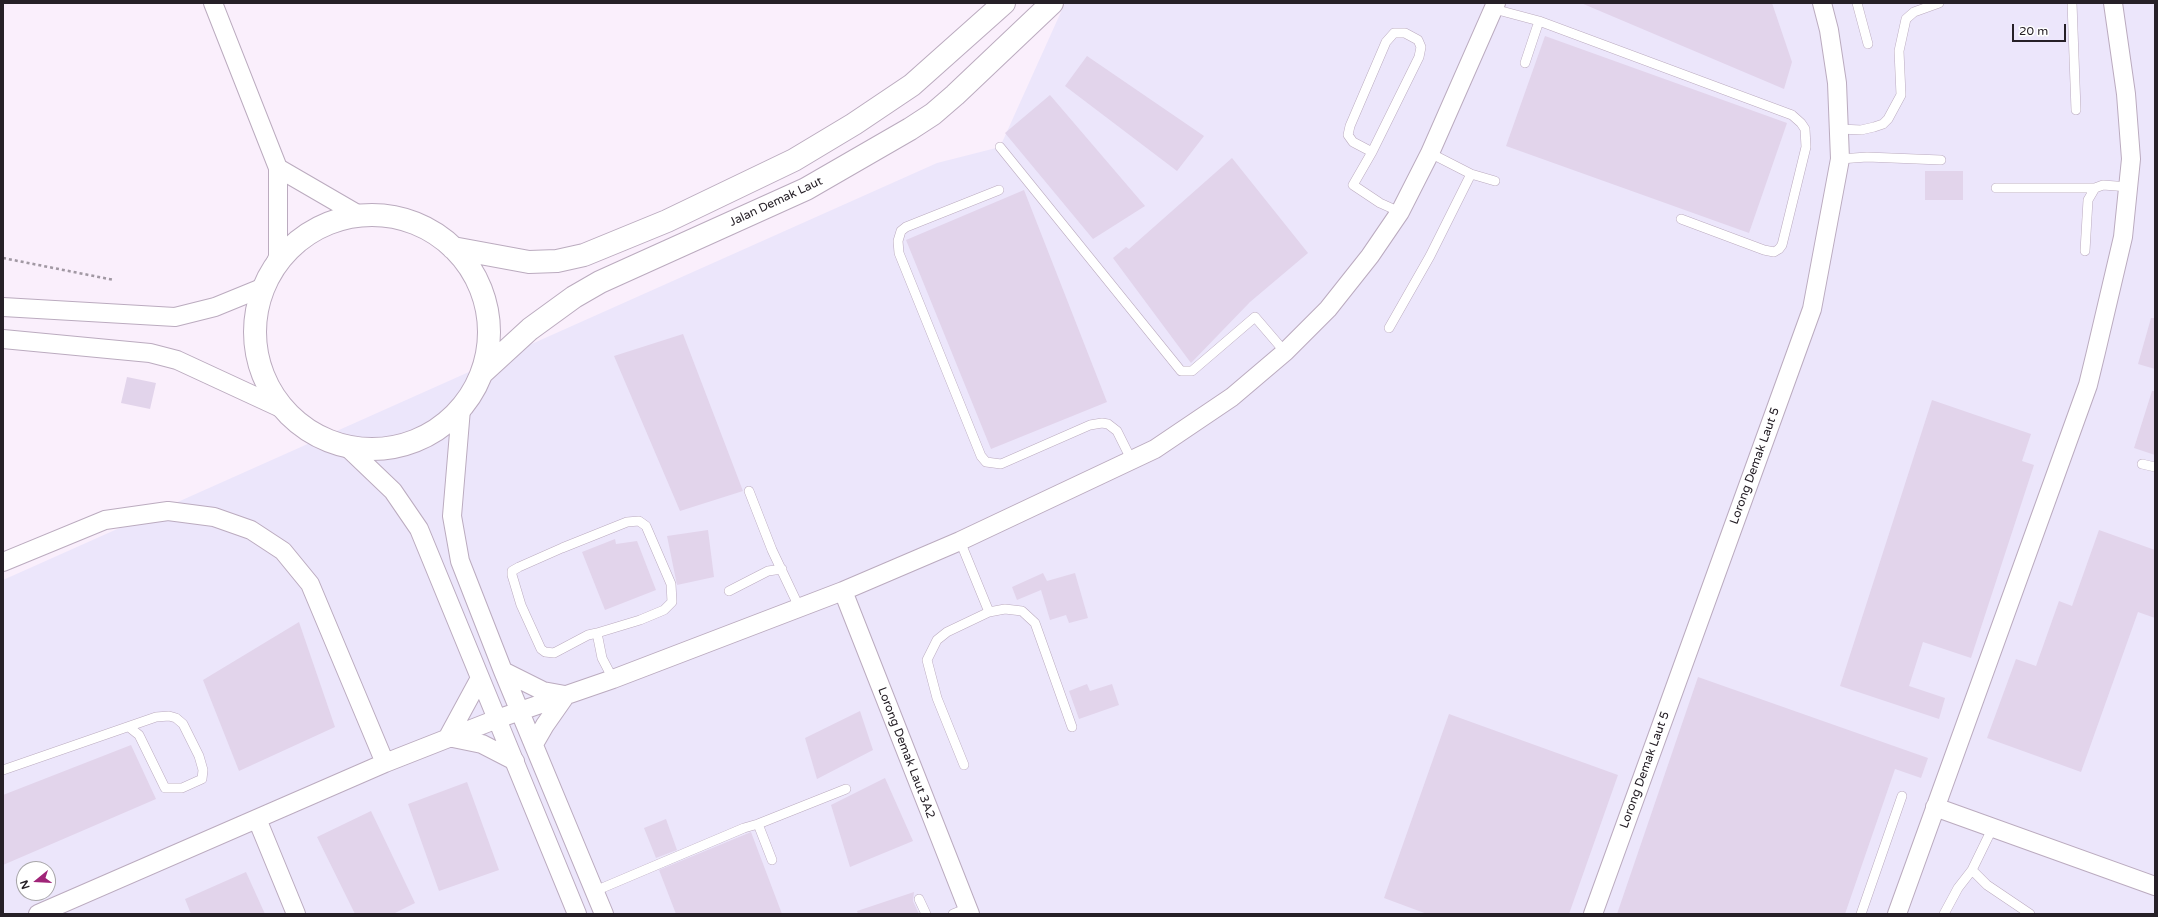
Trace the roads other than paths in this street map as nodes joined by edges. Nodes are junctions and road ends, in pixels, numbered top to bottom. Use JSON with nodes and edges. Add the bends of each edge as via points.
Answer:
{"nodes":[{"id":1,"x":213,"y":3,"type":"edge"},
{"id":2,"x":1004,"y":3,"type":"edge"},
{"id":3,"x":1052,"y":3,"type":"edge"},
{"id":4,"x":1822,"y":3,"type":"edge"},
{"id":5,"x":1857,"y":3,"type":"edge"},
{"id":6,"x":1938,"y":3,"type":"edge"},
{"id":7,"x":2072,"y":3,"type":"edge"},
{"id":8,"x":2113,"y":3,"type":"edge"},
{"id":9,"x":1495,"y":6,"type":"edge"},
{"id":10,"x":1539,"y":21,"type":"junction"},
{"id":11,"x":1868,"y":44,"type":"dead end"},
{"id":12,"x":1525,"y":63,"type":"dead end"},
{"id":13,"x":2076,"y":110,"type":"dead end"},
{"id":14,"x":1840,"y":129,"type":"junction"},
{"id":15,"x":1000,"y":147,"type":"dead end"},
{"id":16,"x":1372,"y":152,"type":"junction"},
{"id":17,"x":1430,"y":153,"type":"junction"},
{"id":18,"x":1840,"y":159,"type":"junction"},
{"id":19,"x":1941,"y":160,"type":"dead end"},
{"id":20,"x":278,"y":168,"type":"junction"},
{"id":21,"x":1472,"y":174,"type":"junction"},
{"id":22,"x":1495,"y":181,"type":"dead end"},
{"id":23,"x":2129,"y":187,"type":"junction"},
{"id":24,"x":1996,"y":188,"type":"dead end"},
{"id":25,"x":2095,"y":188,"type":"junction"},
{"id":26,"x":999,"y":190,"type":"dead end"},
{"id":27,"x":1400,"y":212,"type":"junction"},
{"id":28,"x":359,"y":215,"type":"junction"},
{"id":29,"x":1681,"y":219,"type":"dead end"},
{"id":30,"x":453,"y":248,"type":"junction"},
{"id":31,"x":2085,"y":251,"type":"dead end"},
{"id":32,"x":267,"y":281,"type":"junction"},
{"id":33,"x":3,"y":307,"type":"edge"},
{"id":34,"x":1389,"y":328,"type":"dead end"},
{"id":35,"x":3,"y":338,"type":"edge"},
{"id":36,"x":1285,"y":352,"type":"junction"},
{"id":37,"x":482,"y":373,"type":"junction"},
{"id":38,"x":461,"y":409,"type":"junction"},
{"id":39,"x":285,"y":410,"type":"junction"},
{"id":40,"x":347,"y":447,"type":"junction"},
{"id":41,"x":1132,"y":461,"type":"junction"},
{"id":42,"x":2142,"y":464,"type":"dead end"},
{"id":43,"x":2155,"y":467,"type":"edge"},
{"id":44,"x":749,"y":492,"type":"dead end"},
{"id":45,"x":960,"y":541,"type":"junction"},
{"id":46,"x":3,"y":562,"type":"edge"},
{"id":47,"x":782,"y":570,"type":"junction"},
{"id":48,"x":729,"y":591,"type":"dead end"},
{"id":49,"x":843,"y":591,"type":"junction"},
{"id":50,"x":800,"y":609,"type":"junction"},
{"id":51,"x":989,"y":612,"type":"junction"},
{"id":52,"x":597,"y":633,"type":"junction"},
{"id":53,"x":503,"y":671,"type":"junction"},
{"id":54,"x":480,"y":678,"type":"junction"},
{"id":55,"x":613,"y":679,"type":"junction"},
{"id":56,"x":566,"y":695,"type":"junction"},
{"id":57,"x":520,"y":711,"type":"junction"},
{"id":58,"x":497,"y":719,"type":"junction"},
{"id":59,"x":129,"y":727,"type":"junction"},
{"id":60,"x":1072,"y":727,"type":"dead end"},
{"id":61,"x":448,"y":737,"type":"junction"},
{"id":62,"x":534,"y":744,"type":"junction"},
{"id":63,"x":515,"y":761,"type":"junction"},
{"id":64,"x":385,"y":763,"type":"junction"},
{"id":65,"x":964,"y":765,"type":"dead end"},
{"id":66,"x":3,"y":770,"type":"edge"},
{"id":67,"x":846,"y":789,"type":"dead end"},
{"id":68,"x":1902,"y":796,"type":"dead end"},
{"id":69,"x":1935,"y":807,"type":"junction"},
{"id":70,"x":257,"y":819,"type":"junction"},
{"id":71,"x":758,"y":824,"type":"junction"},
{"id":72,"x":1992,"y":829,"type":"junction"},
{"id":73,"x":772,"y":860,"type":"dead end"},
{"id":74,"x":1972,"y":870,"type":"junction"},
{"id":75,"x":2155,"y":886,"type":"edge"},
{"id":76,"x":595,"y":891,"type":"junction"},
{"id":77,"x":919,"y":899,"type":"dead end"},
{"id":78,"x":964,"y":912,"type":"edge"},
{"id":79,"x":38,"y":914,"type":"edge"},
{"id":80,"x":296,"y":914,"type":"edge"},
{"id":81,"x":577,"y":914,"type":"edge"},
{"id":82,"x":604,"y":914,"type":"edge"},
{"id":83,"x":926,"y":914,"type":"edge"},
{"id":84,"x":1593,"y":914,"type":"edge"},
{"id":85,"x":1861,"y":914,"type":"edge"},
{"id":86,"x":1897,"y":914,"type":"edge"},
{"id":87,"x":1944,"y":914,"type":"edge"},
{"id":88,"x":2030,"y":914,"type":"edge"}],
"edges":[{"from":1,"to":20,"type":"street"},
{"from":2,"to":30,"type":"main road","via":[[912,85],[854,124],[794,160],[667,221],[584,255],[557,261],[529,262]]},
{"from":3,"to":37,"type":"main road","name":"Jalan Demak Laut","via":[[955,95],[910,129],[806,189],[574,296],[530,328]]},
{"from":4,"to":14,"type":"street","name":"Lorong Demak Laut 5","via":[[1834,56]]},
{"from":5,"to":11,"type":"lane"},
{"from":6,"to":14,"type":"lane","via":[[1914,12],[1906,19],[1899,51],[1901,95],[1888,119],[1874,128]]},
{"from":7,"to":13,"type":"lane"},
{"from":8,"to":23,"type":"street","via":[[2126,94],[2131,158]]},
{"from":9,"to":10,"type":"lane"},
{"from":9,"to":17,"type":"street"},
{"from":10,"to":12,"type":"lane"},
{"from":10,"to":29,"type":"lane","via":[[1792,115],[1801,123],[1805,129],[1806,147],[1779,249],[1774,252],[1764,250]]},
{"from":14,"to":18,"type":"street","name":"Lorong Demak Laut 5"},
{"from":15,"to":36,"type":"lane","via":[[1181,371],[1192,371],[1256,317]]},
{"from":16,"to":16,"type":"lane","via":[[1419,57],[1421,47],[1411,34],[1394,33],[1389,38],[1350,126],[1348,135],[1352,142]]},
{"from":16,"to":27,"type":"lane","via":[[1353,185],[1380,204]]},
{"from":17,"to":21,"type":"lane"},
{"from":17,"to":27,"type":"street"},
{"from":18,"to":19,"type":"lane","via":[[1867,157]]},
{"from":18,"to":84,"type":"street","name":"Lorong Demak Laut 5","via":[[1812,309]]},
{"from":20,"to":28,"type":"street"},
{"from":20,"to":32,"type":"street","via":[[278,257]]},
{"from":21,"to":22,"type":"lane"},
{"from":21,"to":34,"type":"lane"},
{"from":23,"to":25,"type":"lane"},
{"from":23,"to":69,"type":"street","via":[[2123,237],[2088,386]]},
{"from":24,"to":25,"type":"lane"},
{"from":25,"to":31,"type":"lane","via":[[2088,200]]},
{"from":26,"to":41,"type":"lane","via":[[906,227],[899,235],[898,246],[981,456],[986,462],[1001,464],[1090,425],[1102,423],[1108,424],[1117,432]]},
{"from":27,"to":36,"type":"street","via":[[1370,256],[1328,309]]},
{"from":28,"to":30,"type":"main road","via":[[393,217],[419,225]]},
{"from":28,"to":32,"type":"main road","via":[[323,225],[307,234],[292,246]]},
{"from":30,"to":37,"type":"main road","via":[[470,269],[482,293],[488,320],[488,347]]},
{"from":32,"to":33,"type":"street","via":[[215,307],[175,317]]},
{"from":32,"to":39,"type":"main road","via":[[257,312],[257,345],[260,364],[270,388]]},
{"from":35,"to":39,"type":"street","via":[[150,353],[177,360]]},
{"from":36,"to":41,"type":"street","via":[[1232,397],[1161,446]]},
{"from":37,"to":38,"type":"main road"},
{"from":38,"to":40,"type":"main road","via":[[440,427],[409,444],[382,449]]},
{"from":38,"to":53,"type":"street","via":[[452,492],[455,538],[460,561]]},
{"from":39,"to":40,"type":"main road","via":[[303,427],[324,439]]},
{"from":40,"to":54,"type":"street","via":[[393,491],[419,529]]},
{"from":41,"to":45,"type":"street"},
{"from":42,"to":43,"type":"lane"},
{"from":44,"to":47,"type":"lane"},
{"from":45,"to":49,"type":"street"},
{"from":45,"to":51,"type":"lane"},
{"from":46,"to":64,"type":"street","via":[[105,520],[168,511],[214,516],[251,530],[283,551],[310,584]]},
{"from":47,"to":48,"type":"lane","via":[[768,571]]},
{"from":47,"to":50,"type":"lane"},
{"from":49,"to":50,"type":"street"},
{"from":49,"to":78,"type":"street","name":"Lorong Demak Laut 3A2"},
{"from":50,"to":55,"type":"street"},
{"from":51,"to":60,"type":"lane","via":[[1005,609],[1022,611],[1035,623]]},
{"from":51,"to":65,"type":"lane","via":[[946,632],[937,640],[927,660],[937,698]]},
{"from":52,"to":52,"type":"lane","via":[[554,653],[545,652],[538,644],[521,605],[512,580],[512,571],[627,522],[639,521],[646,526],[670,584],[672,602],[664,610],[640,620]]},
{"from":52,"to":55,"type":"lane","via":[[602,658]]},
{"from":53,"to":56,"type":"street","via":[[543,691]]},
{"from":53,"to":57,"type":"street"},
{"from":54,"to":58,"type":"street"},
{"from":54,"to":61,"type":"street"},
{"from":55,"to":56,"type":"street"},
{"from":56,"to":57,"type":"street"},
{"from":56,"to":62,"type":"street","via":[[544,724]]},
{"from":57,"to":58,"type":"street"},
{"from":57,"to":62,"type":"street"},
{"from":58,"to":61,"type":"street"},
{"from":58,"to":63,"type":"street"},
{"from":59,"to":59,"type":"lane","via":[[139,735],[165,788],[182,788],[202,779],[203,770],[199,756],[183,724],[176,718],[156,717]]},
{"from":59,"to":66,"type":"lane"},
{"from":61,"to":63,"type":"street","via":[[482,744]]},
{"from":61,"to":64,"type":"street"},
{"from":62,"to":76,"type":"street"},
{"from":63,"to":81,"type":"street"},
{"from":64,"to":70,"type":"street"},
{"from":67,"to":71,"type":"lane"},
{"from":68,"to":85,"type":"lane"},
{"from":69,"to":72,"type":"street"},
{"from":69,"to":86,"type":"street"},
{"from":70,"to":79,"type":"street"},
{"from":70,"to":80,"type":"street"},
{"from":71,"to":73,"type":"lane"},
{"from":71,"to":76,"type":"lane"},
{"from":72,"to":74,"type":"lane"},
{"from":72,"to":75,"type":"street"},
{"from":74,"to":87,"type":"lane","via":[[1958,888]]},
{"from":74,"to":88,"type":"lane","via":[[1987,885]]},
{"from":76,"to":82,"type":"street"},
{"from":77,"to":83,"type":"lane"}]}
